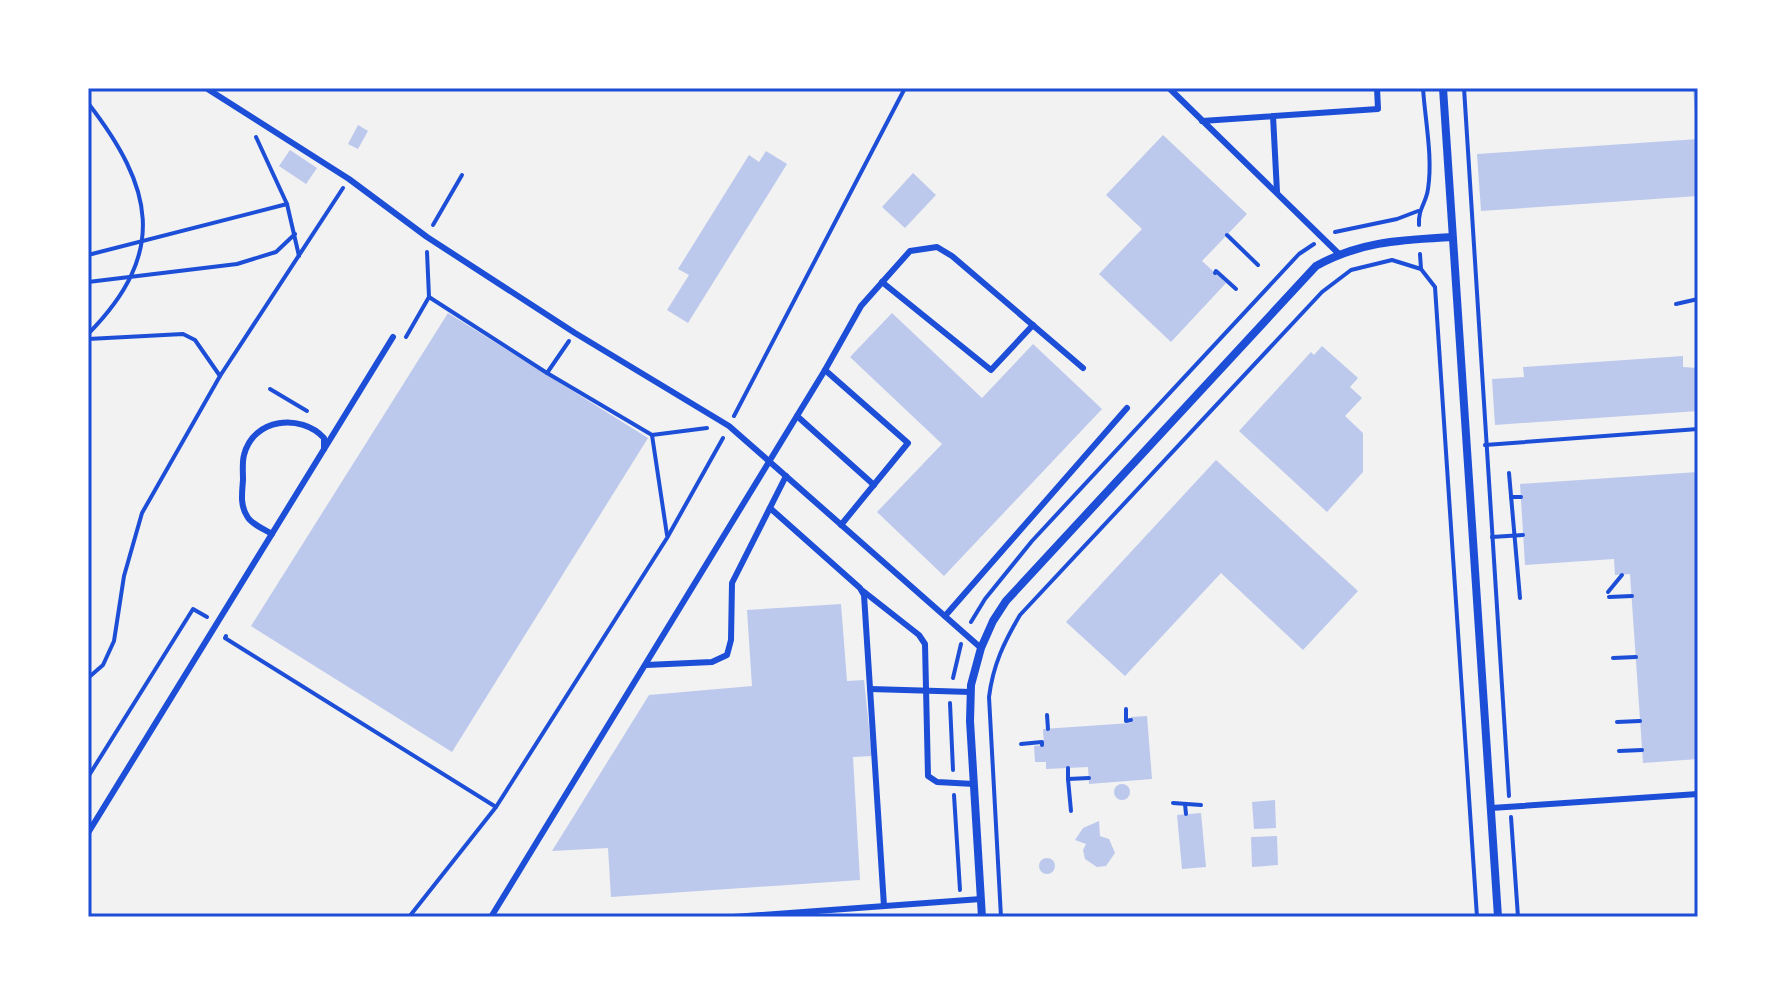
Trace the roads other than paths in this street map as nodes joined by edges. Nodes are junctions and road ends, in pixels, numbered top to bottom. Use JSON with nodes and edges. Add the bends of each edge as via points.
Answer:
{"nodes":[{"id":1,"x":206,"y":88,"type":"edge"},
{"id":2,"x":1169,"y":88,"type":"edge"},
{"id":3,"x":1377,"y":88,"type":"edge"},
{"id":4,"x":1443,"y":88,"type":"edge"},
{"id":5,"x":1273,"y":116,"type":"junction"},
{"id":6,"x":1202,"y":121,"type":"junction"},
{"id":7,"x":1277,"y":194,"type":"junction"},
{"id":8,"x":1452,"y":237,"type":"junction"},
{"id":9,"x":1338,"y":253,"type":"junction"},
{"id":10,"x":882,"y":282,"type":"junction"},
{"id":11,"x":1033,"y":325,"type":"junction"},
{"id":12,"x":393,"y":337,"type":"dead end"},
{"id":13,"x":1083,"y":368,"type":"dead end"},
{"id":14,"x":825,"y":370,"type":"junction"},
{"id":15,"x":1127,"y":408,"type":"dead end"},
{"id":16,"x":797,"y":416,"type":"junction"},
{"id":17,"x":324,"y":449,"type":"junction"},
{"id":18,"x":770,"y":461,"type":"junction"},
{"id":19,"x":786,"y":476,"type":"junction"},
{"id":20,"x":874,"y":485,"type":"junction"},
{"id":21,"x":770,"y":508,"type":"junction"},
{"id":22,"x":841,"y":525,"type":"junction"},
{"id":23,"x":272,"y":534,"type":"junction"},
{"id":24,"x":863,"y":591,"type":"junction"},
{"id":25,"x":945,"y":616,"type":"junction"},
{"id":26,"x":981,"y":648,"type":"junction"},
{"id":27,"x":646,"y":665,"type":"junction"},
{"id":28,"x":870,"y":689,"type":"junction"},
{"id":29,"x":925,"y":691,"type":"junction"},
{"id":30,"x":971,"y":692,"type":"junction"},
{"id":31,"x":974,"y":784,"type":"junction"},
{"id":32,"x":1698,"y":794,"type":"edge"},
{"id":33,"x":1491,"y":808,"type":"junction"},
{"id":34,"x":88,"y":833,"type":"edge"},
{"id":35,"x":981,"y":899,"type":"junction"},
{"id":36,"x":884,"y":906,"type":"junction"},
{"id":37,"x":491,"y":917,"type":"edge"},
{"id":38,"x":733,"y":917,"type":"edge"},
{"id":39,"x":982,"y":917,"type":"edge"},
{"id":40,"x":1498,"y":917,"type":"edge"}],
"edges":[{"from":1,"to":18,"type":"lane","via":[[575,333],[729,426]]},
{"from":2,"to":6,"type":"lane"},
{"from":3,"to":5,"type":"lane","via":[[1378,109]]},
{"from":4,"to":8,"type":"street"},
{"from":5,"to":6,"type":"lane"},
{"from":5,"to":7,"type":"lane"},
{"from":6,"to":7,"type":"lane"},
{"from":7,"to":9,"type":"lane"},
{"from":8,"to":9,"type":"street","via":[[1370,243]]},
{"from":8,"to":33,"type":"street"},
{"from":9,"to":26,"type":"street","via":[[1316,266],[1021,584],[993,621]]},
{"from":10,"to":11,"type":"lane","via":[[910,251],[937,247]]},
{"from":10,"to":11,"type":"lane","via":[[991,370]]},
{"from":10,"to":14,"type":"lane","via":[[861,306]]},
{"from":11,"to":13,"type":"lane"},
{"from":12,"to":17,"type":"lane"},
{"from":14,"to":16,"type":"lane"},
{"from":14,"to":20,"type":"lane","via":[[908,443]]},
{"from":15,"to":25,"type":"lane"},
{"from":16,"to":18,"type":"lane"},
{"from":16,"to":20,"type":"lane"},
{"from":17,"to":23,"type":"lane"},
{"from":17,"to":23,"type":"lane","via":[[324,438],[304,424],[272,424],[255,435],[244,453],[241,502],[248,519]]},
{"from":18,"to":19,"type":"lane"},
{"from":18,"to":27,"type":"lane"},
{"from":19,"to":21,"type":"lane"},
{"from":19,"to":22,"type":"lane"},
{"from":20,"to":22,"type":"lane"},
{"from":21,"to":24,"type":"lane"},
{"from":21,"to":27,"type":"lane","via":[[732,583],[727,655],[712,662]]},
{"from":22,"to":25,"type":"lane"},
{"from":23,"to":34,"type":"lane"},
{"from":24,"to":28,"type":"lane"},
{"from":24,"to":29,"type":"lane","via":[[923,640]]},
{"from":25,"to":26,"type":"lane"},
{"from":26,"to":30,"type":"street"},
{"from":27,"to":37,"type":"lane"},
{"from":28,"to":29,"type":"lane"},
{"from":28,"to":36,"type":"lane"},
{"from":29,"to":30,"type":"lane"},
{"from":29,"to":31,"type":"lane","via":[[928,776],[937,782]]},
{"from":30,"to":31,"type":"street"},
{"from":31,"to":35,"type":"street"},
{"from":32,"to":33,"type":"lane"},
{"from":33,"to":40,"type":"street"},
{"from":35,"to":36,"type":"lane"},
{"from":35,"to":39,"type":"street"},
{"from":36,"to":38,"type":"lane"}]}
